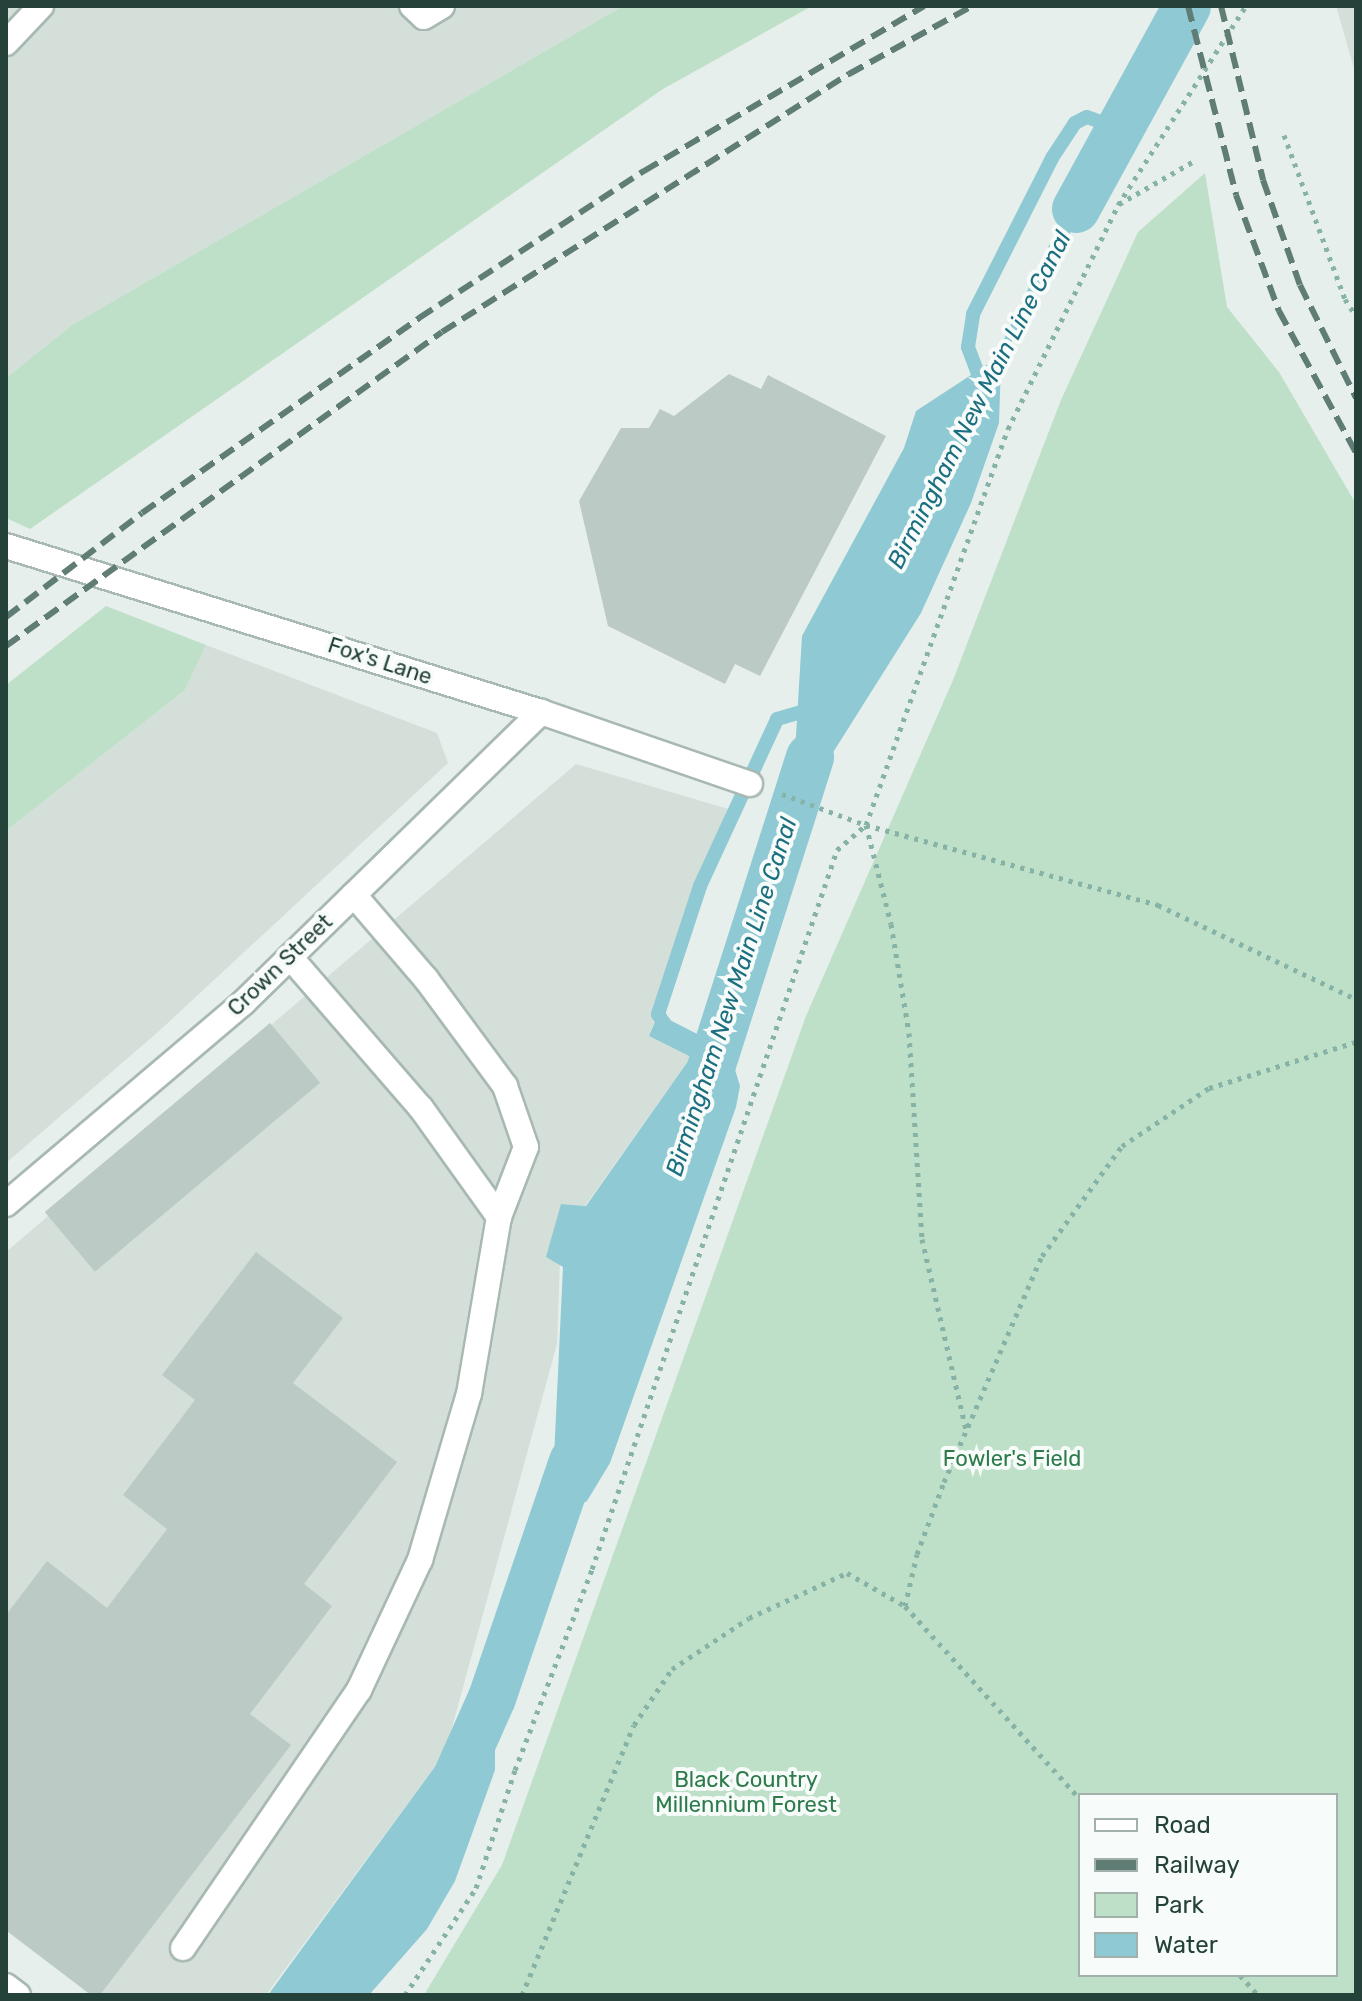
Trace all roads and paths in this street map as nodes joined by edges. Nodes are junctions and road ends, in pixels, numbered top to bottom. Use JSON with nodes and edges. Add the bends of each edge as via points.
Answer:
{"nodes":[{"id":1,"x":41,"y":6,"type":"edge"},
{"id":2,"x":412,"y":6,"type":"edge"},
{"id":3,"x":442,"y":6,"type":"edge"},
{"id":4,"x":1246,"y":6,"type":"edge"},
{"id":5,"x":6,"y":43,"type":"edge"},
{"id":6,"x":1284,"y":135,"type":"dead end"},
{"id":7,"x":1194,"y":161,"type":"dead end"},
{"id":8,"x":1118,"y":205,"type":"junction"},
{"id":9,"x":1356,"y":316,"type":"edge"},
{"id":10,"x":6,"y":546,"type":"edge"},
{"id":11,"x":541,"y":712,"type":"junction"},
{"id":12,"x":750,"y":784,"type":"joint"},
{"id":13,"x":866,"y":825,"type":"junction"},
{"id":14,"x":354,"y":895,"type":"junction"},
{"id":15,"x":290,"y":957,"type":"junction"},
{"id":16,"x":1356,"y":999,"type":"edge"},
{"id":17,"x":1356,"y":1042,"type":"edge"},
{"id":18,"x":6,"y":1204,"type":"edge"},
{"id":19,"x":499,"y":1217,"type":"junction"},
{"id":20,"x":967,"y":1432,"type":"junction"},
{"id":21,"x":905,"y":1606,"type":"junction"},
{"id":22,"x":1078,"y":1797,"type":"edge"},
{"id":23,"x":183,"y":1948,"type":"dead end"},
{"id":24,"x":1242,"y":1977,"type":"edge"},
{"id":25,"x":6,"y":1986,"type":"edge"},
{"id":26,"x":18,"y":1995,"type":"edge"},
{"id":27,"x":405,"y":1995,"type":"edge"},
{"id":28,"x":522,"y":1995,"type":"edge"},
{"id":29,"x":1258,"y":1995,"type":"edge"}],
"edges":[{"from":1,"to":5,"type":"street"},
{"from":2,"to":3,"type":"street","via":[[424,17]]},
{"from":4,"to":8,"type":"path"},
{"from":6,"to":9,"type":"path"},
{"from":7,"to":8,"type":"path"},
{"from":8,"to":13,"type":"path","via":[[1008,429]]},
{"from":10,"to":11,"type":"street","name":"Fox's Lane"},
{"from":11,"to":12,"type":"street","name":"Fox's Lane"},
{"from":11,"to":14,"type":"street","name":"Crown Street"},
{"from":12,"to":13,"type":"path"},
{"from":13,"to":16,"type":"path","via":[[1158,905]]},
{"from":13,"to":20,"type":"path","via":[[891,924],[909,1033],[922,1239]]},
{"from":13,"to":27,"type":"path","via":[[837,850],[597,1554],[476,1888]]},
{"from":14,"to":15,"type":"street","name":"Crown Street"},
{"from":14,"to":19,"type":"street","via":[[426,979],[505,1086],[526,1147]]},
{"from":15,"to":18,"type":"street","name":"Crown Street"},
{"from":15,"to":19,"type":"street","via":[[421,1108]]},
{"from":17,"to":20,"type":"path","via":[[1209,1088],[1122,1146],[1042,1256]]},
{"from":19,"to":23,"type":"street","via":[[469,1394],[420,1560],[359,1690]]},
{"from":20,"to":21,"type":"path","via":[[917,1554]]},
{"from":21,"to":22,"type":"path"},
{"from":21,"to":28,"type":"path","via":[[847,1573],[749,1618],[672,1669],[634,1725]]},
{"from":24,"to":29,"type":"path"},
{"from":25,"to":26,"type":"street"}]}
